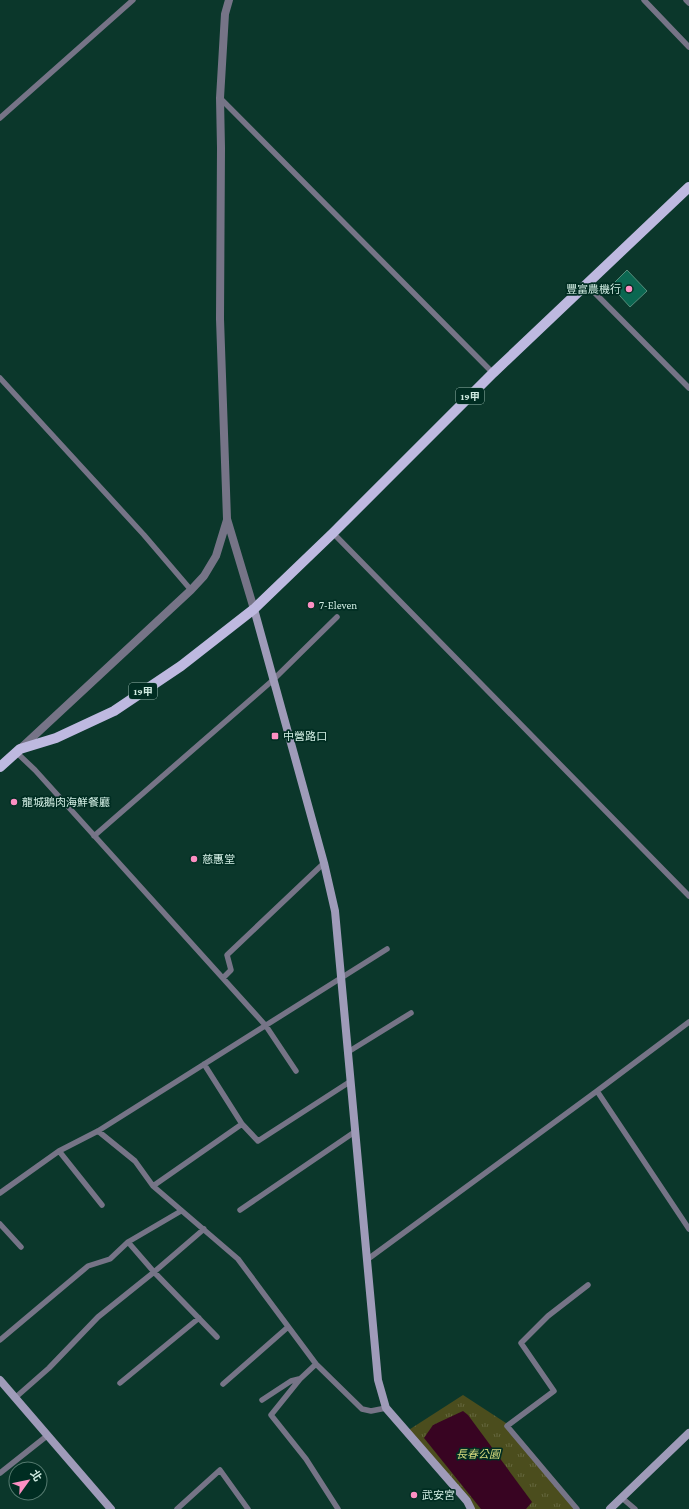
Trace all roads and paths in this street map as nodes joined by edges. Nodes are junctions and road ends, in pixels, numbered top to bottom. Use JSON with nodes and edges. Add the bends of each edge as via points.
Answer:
{"nodes":[{"id":1,"x":133,"y":0,"type":"edge"},
{"id":2,"x":229,"y":0,"type":"edge"},
{"id":3,"x":644,"y":0,"type":"edge"},
{"id":4,"x":686,"y":0,"type":"edge"},
{"id":5,"x":689,"y":3,"type":"edge"},
{"id":6,"x":689,"y":47,"type":"edge"},
{"id":7,"x":220,"y":98,"type":"junction"},
{"id":8,"x":0,"y":118,"type":"edge"},
{"id":9,"x":689,"y":187,"type":"edge"},
{"id":10,"x":586,"y":284,"type":"junction"},
{"id":11,"x":493,"y":373,"type":"junction"},
{"id":12,"x":0,"y":378,"type":"edge"},
{"id":13,"x":689,"y":388,"type":"edge"},
{"id":14,"x":227,"y":519,"type":"junction"},
{"id":15,"x":333,"y":533,"type":"junction"},
{"id":16,"x":191,"y":590,"type":"junction"},
{"id":17,"x":254,"y":609,"type":"junction"},
{"id":18,"x":337,"y":617,"type":"dead end"},
{"id":19,"x":273,"y":680,"type":"junction"},
{"id":20,"x":18,"y":751,"type":"junction"},
{"id":21,"x":0,"y":767,"type":"edge"},
{"id":22,"x":94,"y":836,"type":"junction"},
{"id":23,"x":324,"y":864,"type":"junction"},
{"id":24,"x":689,"y":896,"type":"edge"},
{"id":25,"x":387,"y":949,"type":"dead end"},
{"id":26,"x":223,"y":978,"type":"junction"},
{"id":27,"x":341,"y":979,"type":"junction"},
{"id":28,"x":411,"y":1013,"type":"dead end"},
{"id":29,"x":689,"y":1022,"type":"edge"},
{"id":30,"x":266,"y":1026,"type":"junction"},
{"id":31,"x":348,"y":1052,"type":"junction"},
{"id":32,"x":204,"y":1064,"type":"junction"},
{"id":33,"x":296,"y":1071,"type":"dead end"},
{"id":34,"x":351,"y":1080,"type":"junction"},
{"id":35,"x":597,"y":1091,"type":"junction"},
{"id":36,"x":242,"y":1124,"type":"junction"},
{"id":37,"x":98,"y":1131,"type":"junction"},
{"id":38,"x":356,"y":1131,"type":"junction"},
{"id":39,"x":59,"y":1151,"type":"junction"},
{"id":40,"x":153,"y":1186,"type":"junction"},
{"id":41,"x":0,"y":1193,"type":"edge"},
{"id":42,"x":102,"y":1205,"type":"dead end"},
{"id":43,"x":240,"y":1210,"type":"dead end"},
{"id":44,"x":181,"y":1211,"type":"junction"},
{"id":45,"x":0,"y":1224,"type":"edge"},
{"id":46,"x":204,"y":1229,"type":"junction"},
{"id":47,"x":689,"y":1229,"type":"edge"},
{"id":48,"x":128,"y":1242,"type":"junction"},
{"id":49,"x":21,"y":1247,"type":"dead end"},
{"id":50,"x":368,"y":1259,"type":"junction"},
{"id":51,"x":154,"y":1272,"type":"junction"},
{"id":52,"x":588,"y":1284,"type":"dead end"},
{"id":53,"x":199,"y":1318,"type":"junction"},
{"id":54,"x":288,"y":1327,"type":"junction"},
{"id":55,"x":217,"y":1337,"type":"dead end"},
{"id":56,"x":0,"y":1340,"type":"edge"},
{"id":57,"x":316,"y":1364,"type":"junction"},
{"id":58,"x":300,"y":1379,"type":"junction"},
{"id":59,"x":0,"y":1380,"type":"edge"},
{"id":60,"x":120,"y":1383,"type":"dead end"},
{"id":61,"x":223,"y":1384,"type":"dead end"},
{"id":62,"x":16,"y":1397,"type":"junction"},
{"id":63,"x":262,"y":1400,"type":"dead end"},
{"id":64,"x":386,"y":1408,"type":"junction"},
{"id":65,"x":689,"y":1433,"type":"edge"},
{"id":66,"x":48,"y":1435,"type":"junction"},
{"id":67,"x":0,"y":1473,"type":"edge"},
{"id":68,"x":622,"y":1498,"type":"junction"},
{"id":69,"x":111,"y":1509,"type":"edge"},
{"id":70,"x":177,"y":1509,"type":"edge"},
{"id":71,"x":248,"y":1509,"type":"edge"},
{"id":72,"x":338,"y":1509,"type":"edge"},
{"id":73,"x":471,"y":1509,"type":"edge"},
{"id":74,"x":577,"y":1509,"type":"edge"},
{"id":75,"x":610,"y":1509,"type":"edge"},
{"id":76,"x":635,"y":1509,"type":"edge"}],
"edges":[{"from":1,"to":8,"type":"lane"},
{"from":2,"to":7,"type":"street","via":[[225,14]]},
{"from":3,"to":6,"type":"lane"},
{"from":4,"to":5,"type":"lane"},
{"from":7,"to":11,"type":"lane"},
{"from":7,"to":14,"type":"street","via":[[220,319]]},
{"from":9,"to":10,"type":"main road","number":"19甲"},
{"from":10,"to":11,"type":"main road","number":"19甲"},
{"from":10,"to":13,"type":"lane"},
{"from":11,"to":15,"type":"main road","number":"19甲"},
{"from":12,"to":16,"type":"lane"},
{"from":14,"to":16,"type":"street","via":[[216,556],[204,576]]},
{"from":14,"to":17,"type":"street"},
{"from":15,"to":17,"type":"main road","number":"19甲"},
{"from":15,"to":24,"type":"lane"},
{"from":16,"to":20,"type":"street"},
{"from":17,"to":19,"type":"street"},
{"from":17,"to":20,"type":"main road","number":"19甲","via":[[181,666],[114,711],[56,738]]},
{"from":18,"to":19,"type":"lane"},
{"from":19,"to":22,"type":"lane"},
{"from":19,"to":23,"type":"street"},
{"from":20,"to":21,"type":"main road","number":"19甲"},
{"from":20,"to":22,"type":"lane"},
{"from":22,"to":26,"type":"lane"},
{"from":23,"to":26,"type":"lane","via":[[227,955],[231,970]]},
{"from":23,"to":27,"type":"street","via":[[335,911]]},
{"from":25,"to":27,"type":"lane"},
{"from":26,"to":30,"type":"lane"},
{"from":27,"to":30,"type":"lane"},
{"from":27,"to":31,"type":"street"},
{"from":28,"to":31,"type":"lane"},
{"from":29,"to":35,"type":"lane"},
{"from":30,"to":32,"type":"lane"},
{"from":30,"to":33,"type":"lane"},
{"from":31,"to":34,"type":"street"},
{"from":32,"to":36,"type":"lane"},
{"from":32,"to":37,"type":"lane"},
{"from":34,"to":36,"type":"lane","via":[[258,1141]]},
{"from":34,"to":38,"type":"street"},
{"from":35,"to":47,"type":"lane"},
{"from":35,"to":50,"type":"lane"},
{"from":36,"to":40,"type":"lane"},
{"from":37,"to":39,"type":"lane"},
{"from":37,"to":40,"type":"lane","via":[[135,1161]]},
{"from":38,"to":43,"type":"lane"},
{"from":38,"to":50,"type":"street"},
{"from":39,"to":41,"type":"lane"},
{"from":39,"to":42,"type":"lane"},
{"from":40,"to":44,"type":"lane"},
{"from":44,"to":46,"type":"lane"},
{"from":44,"to":48,"type":"lane"},
{"from":45,"to":49,"type":"lane"},
{"from":46,"to":51,"type":"lane"},
{"from":46,"to":54,"type":"lane","via":[[238,1259]]},
{"from":48,"to":51,"type":"lane"},
{"from":48,"to":56,"type":"lane","via":[[110,1259],[88,1266]]},
{"from":50,"to":64,"type":"street","via":[[378,1380]]},
{"from":51,"to":53,"type":"lane"},
{"from":51,"to":62,"type":"lane","via":[[98,1317],[49,1368]]},
{"from":52,"to":74,"type":"lane","via":[[548,1316],[521,1343],[554,1391],[507,1426]]},
{"from":53,"to":55,"type":"lane"},
{"from":53,"to":60,"type":"lane"},
{"from":54,"to":57,"type":"lane"},
{"from":54,"to":61,"type":"lane"},
{"from":57,"to":58,"type":"lane"},
{"from":57,"to":64,"type":"lane","via":[[362,1409],[371,1411]]},
{"from":58,"to":63,"type":"lane","via":[[291,1381]]},
{"from":58,"to":72,"type":"lane","via":[[272,1415],[306,1459]]},
{"from":59,"to":62,"type":"street"},
{"from":62,"to":66,"type":"street"},
{"from":64,"to":73,"type":"street","via":[[467,1501]]},
{"from":65,"to":68,"type":"street"},
{"from":66,"to":67,"type":"lane"},
{"from":66,"to":69,"type":"street"},
{"from":68,"to":75,"type":"street"},
{"from":68,"to":76,"type":"lane"},
{"from":70,"to":71,"type":"lane","via":[[220,1470]]}]}
